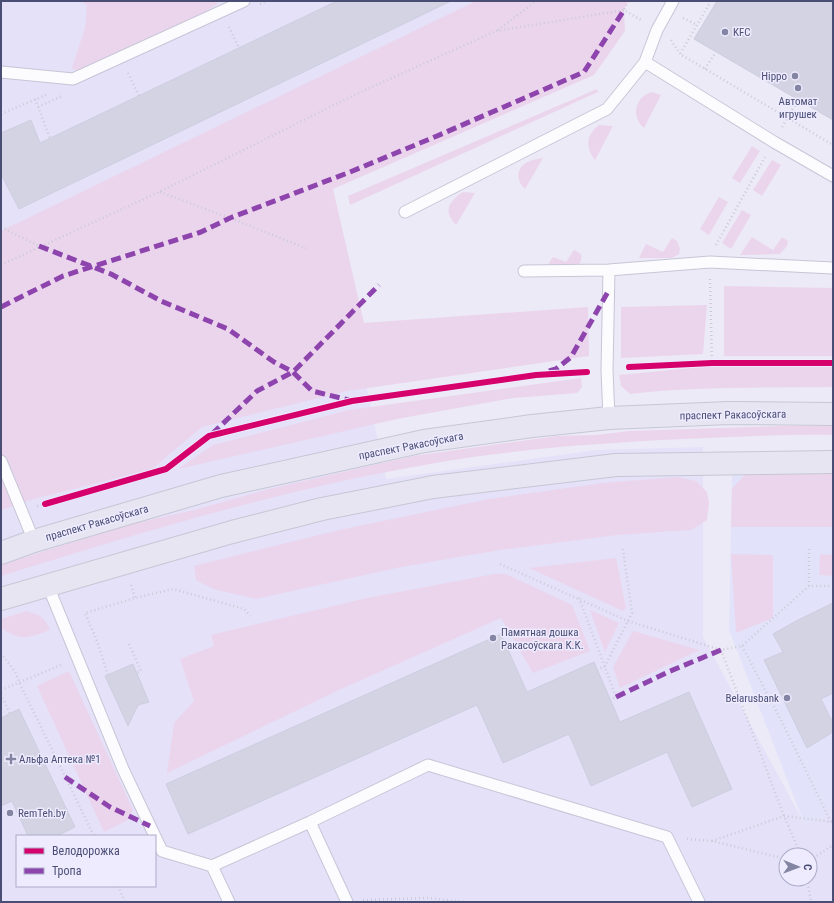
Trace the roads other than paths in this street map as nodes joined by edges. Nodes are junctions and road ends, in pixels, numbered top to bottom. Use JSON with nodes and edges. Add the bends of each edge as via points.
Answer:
{"nodes":[{"id":1,"x":244,"y":1,"type":"edge"},
{"id":2,"x":673,"y":1,"type":"edge"},
{"id":3,"x":645,"y":62,"type":"junction"},
{"id":4,"x":1,"y":72,"type":"edge"},
{"id":5,"x":833,"y":176,"type":"edge"},
{"id":6,"x":405,"y":212,"type":"dead end"},
{"id":7,"x":833,"y":268,"type":"edge"},
{"id":8,"x":609,"y":270,"type":"junction"},
{"id":9,"x":524,"y":271,"type":"dead end"},
{"id":10,"x":833,"y":414,"type":"edge"},
{"id":11,"x":610,"y":418,"type":"junction"},
{"id":12,"x":1,"y":461,"type":"edge"},
{"id":13,"x":833,"y":462,"type":"edge"},
{"id":14,"x":34,"y":542,"type":"junction"},
{"id":15,"x":1,"y":552,"type":"edge"},
{"id":16,"x":48,"y":586,"type":"junction"},
{"id":17,"x":1,"y":600,"type":"edge"},
{"id":18,"x":310,"y":822,"type":"junction"},
{"id":19,"x":154,"y":835,"type":"edge"},
{"id":20,"x":156,"y":838,"type":"edge"},
{"id":21,"x":212,"y":866,"type":"junction"},
{"id":22,"x":347,"y":901,"type":"edge"},
{"id":23,"x":228,"y":902,"type":"edge"},
{"id":24,"x":699,"y":902,"type":"edge"}],
"edges":[{"from":1,"to":4,"type":"lane","via":[[73,78]]},
{"from":2,"to":3,"type":"lane","via":[[657,30]]},
{"from":3,"to":5,"type":"lane"},
{"from":3,"to":6,"type":"lane","via":[[607,109]]},
{"from":7,"to":8,"type":"lane","via":[[710,262]]},
{"from":8,"to":9,"type":"lane"},
{"from":8,"to":11,"type":"lane","via":[[607,370]]},
{"from":10,"to":11,"type":"main road","name":"праспект Ракасоўскага","via":[[730,413]]},
{"from":11,"to":14,"type":"main road","name":"праспект Ракасоўскага","via":[[424,441],[221,486]]},
{"from":12,"to":14,"type":"lane"},
{"from":13,"to":16,"type":"main road","via":[[616,465],[432,486],[322,509],[232,532]]},
{"from":14,"to":15,"type":"main road","name":"праспект Ракасоўскага"},
{"from":16,"to":17,"type":"main road"},
{"from":16,"to":19,"type":"lane","via":[[123,769]]},
{"from":18,"to":21,"type":"lane"},
{"from":18,"to":22,"type":"lane"},
{"from":18,"to":24,"type":"lane","via":[[428,765],[667,837]]},
{"from":20,"to":21,"type":"lane","via":[[162,851]]},
{"from":21,"to":23,"type":"lane"}]}
